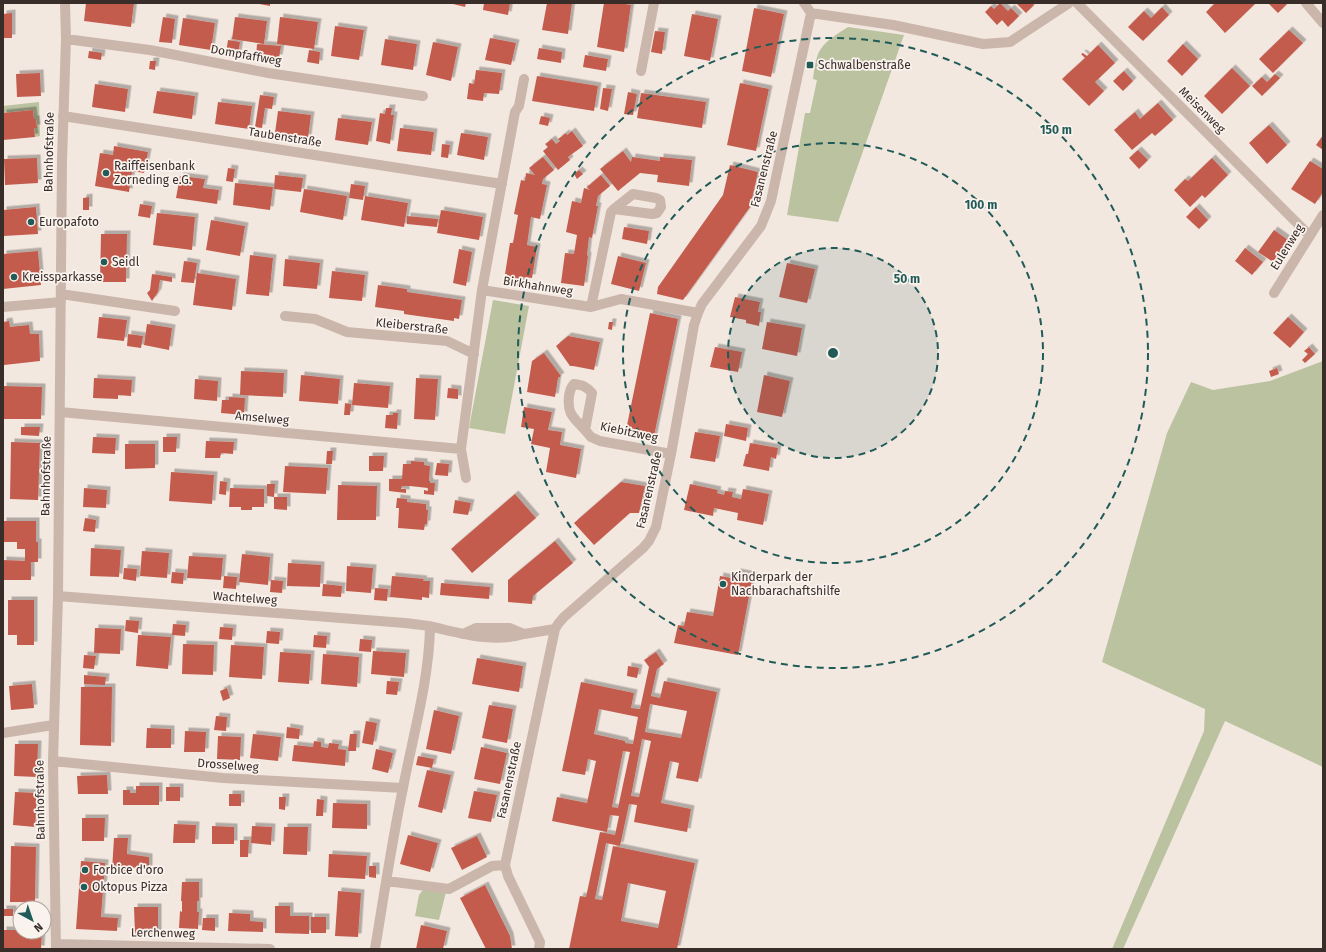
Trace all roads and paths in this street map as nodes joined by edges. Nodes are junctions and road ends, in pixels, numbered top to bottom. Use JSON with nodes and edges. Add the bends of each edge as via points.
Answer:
{"nodes":[{"id":1,"x":65,"y":3,"type":"edge"},
{"id":2,"x":654,"y":3,"type":"edge"},
{"id":3,"x":804,"y":3,"type":"edge"},
{"id":4,"x":1069,"y":3,"type":"edge"},
{"id":5,"x":1077,"y":3,"type":"edge"},
{"id":6,"x":1306,"y":3,"type":"edge"},
{"id":7,"x":812,"y":12,"type":"junction"},
{"id":8,"x":1323,"y":23,"type":"edge"},
{"id":9,"x":66,"y":39,"type":"junction"},
{"id":10,"x":641,"y":71,"type":"dead end"},
{"id":11,"x":524,"y":79,"type":"dead end"},
{"id":12,"x":423,"y":96,"type":"dead end"},
{"id":13,"x":63,"y":116,"type":"junction"},
{"id":14,"x":502,"y":184,"type":"junction"},
{"id":15,"x":614,"y":209,"type":"dead end"},
{"id":16,"x":1323,"y":215,"type":"edge"},
{"id":17,"x":1309,"y":235,"type":"junction"},
{"id":18,"x":482,"y":290,"type":"junction"},
{"id":19,"x":1274,"y":293,"type":"dead end"},
{"id":20,"x":61,"y":298,"type":"junction"},
{"id":21,"x":3,"y":307,"type":"edge"},
{"id":22,"x":590,"y":307,"type":"junction"},
{"id":23,"x":175,"y":311,"type":"dead end"},
{"id":24,"x":698,"y":313,"type":"junction"},
{"id":25,"x":285,"y":316,"type":"dead end"},
{"id":26,"x":474,"y":354,"type":"junction"},
{"id":27,"x":60,"y":412,"type":"junction"},
{"id":28,"x":585,"y":430,"type":"dead end"},
{"id":29,"x":461,"y":449,"type":"junction"},
{"id":30,"x":671,"y":454,"type":"junction"},
{"id":31,"x":466,"y":478,"type":"dead end"},
{"id":32,"x":58,"y":596,"type":"junction"},
{"id":33,"x":430,"y":627,"type":"junction"},
{"id":34,"x":555,"y":629,"type":"junction"},
{"id":35,"x":53,"y":725,"type":"junction"},
{"id":36,"x":3,"y":733,"type":"edge"},
{"id":37,"x":53,"y":761,"type":"junction"},
{"id":38,"x":403,"y":788,"type":"junction"},
{"id":39,"x":505,"y":864,"type":"junction"},
{"id":40,"x":387,"y":881,"type":"junction"},
{"id":41,"x":56,"y":946,"type":"edge"},
{"id":42,"x":270,"y":949,"type":"edge"},
{"id":43,"x":375,"y":949,"type":"edge"},
{"id":44,"x":539,"y":949,"type":"edge"}],
"edges":[{"from":1,"to":9,"type":"street","name":"Bahnhofstraße"},
{"from":2,"to":10,"type":"street"},
{"from":3,"to":7,"type":"street"},
{"from":4,"to":7,"type":"street","via":[[1010,42],[983,44],[893,25]]},
{"from":5,"to":17,"type":"street","name":"Meisenweg"},
{"from":6,"to":8,"type":"street"},
{"from":7,"to":24,"type":"street","name":"Fasanenstraße","via":[[768,212],[761,226],[702,304]]},
{"from":9,"to":12,"type":"street","name":"Dompfaffweg","via":[[150,50],[268,73]]},
{"from":9,"to":13,"type":"street","name":"Bahnhofstraße"},
{"from":11,"to":14,"type":"street","via":[[519,106],[515,112]]},
{"from":13,"to":14,"type":"street","name":"Taubenstraße"},
{"from":13,"to":20,"type":"street","name":"Bahnhofstraße"},
{"from":14,"to":18,"type":"street"},
{"from":15,"to":22,"type":"street","via":[[611,212]]},
{"from":16,"to":17,"type":"street","name":"Eulenweg"},
{"from":17,"to":19,"type":"street","name":"Eulenweg"},
{"from":18,"to":22,"type":"street","name":"Birkhahnweg"},
{"from":18,"to":26,"type":"street"},
{"from":20,"to":21,"type":"street"},
{"from":20,"to":23,"type":"street"},
{"from":20,"to":27,"type":"street","name":"Bahnhofstraße"},
{"from":22,"to":24,"type":"street","name":"Birkhahnweg","via":[[621,299]]},
{"from":24,"to":30,"type":"street","name":"Fasanenstraße"},
{"from":25,"to":26,"type":"street","name":"Kleiberstraße","via":[[315,319],[347,332],[447,341]]},
{"from":26,"to":29,"type":"street"},
{"from":27,"to":29,"type":"street","name":"Amselweg"},
{"from":27,"to":32,"type":"street","name":"Bahnhofstraße"},
{"from":28,"to":30,"type":"street","name":"Kiebitzweg","via":[[591,437],[600,441]]},
{"from":29,"to":31,"type":"street"},
{"from":30,"to":34,"type":"street","name":"Fasanenstraße","via":[[656,527],[649,541],[564,617]]},
{"from":32,"to":33,"type":"street","name":"Wachtelweg"},
{"from":32,"to":35,"type":"street","name":"Bahnhofstraße"},
{"from":33,"to":34,"type":"street","name":"Wachtelweg","via":[[477,637],[512,638]]},
{"from":33,"to":38,"type":"street","via":[[430,647]]},
{"from":34,"to":39,"type":"street","name":"Fasanenstraße"},
{"from":35,"to":36,"type":"street"},
{"from":35,"to":37,"type":"street","name":"Bahnhofstraße"},
{"from":37,"to":38,"type":"street","name":"Drosselweg","via":[[223,778]]},
{"from":37,"to":41,"type":"street","name":"Bahnhofstraße"},
{"from":38,"to":40,"type":"street"},
{"from":39,"to":40,"type":"street","via":[[492,866],[449,889]]},
{"from":39,"to":44,"type":"street","via":[[508,876],[540,942]]},
{"from":40,"to":43,"type":"street"},
{"from":41,"to":42,"type":"street","name":"Lerchenweg"}]}
